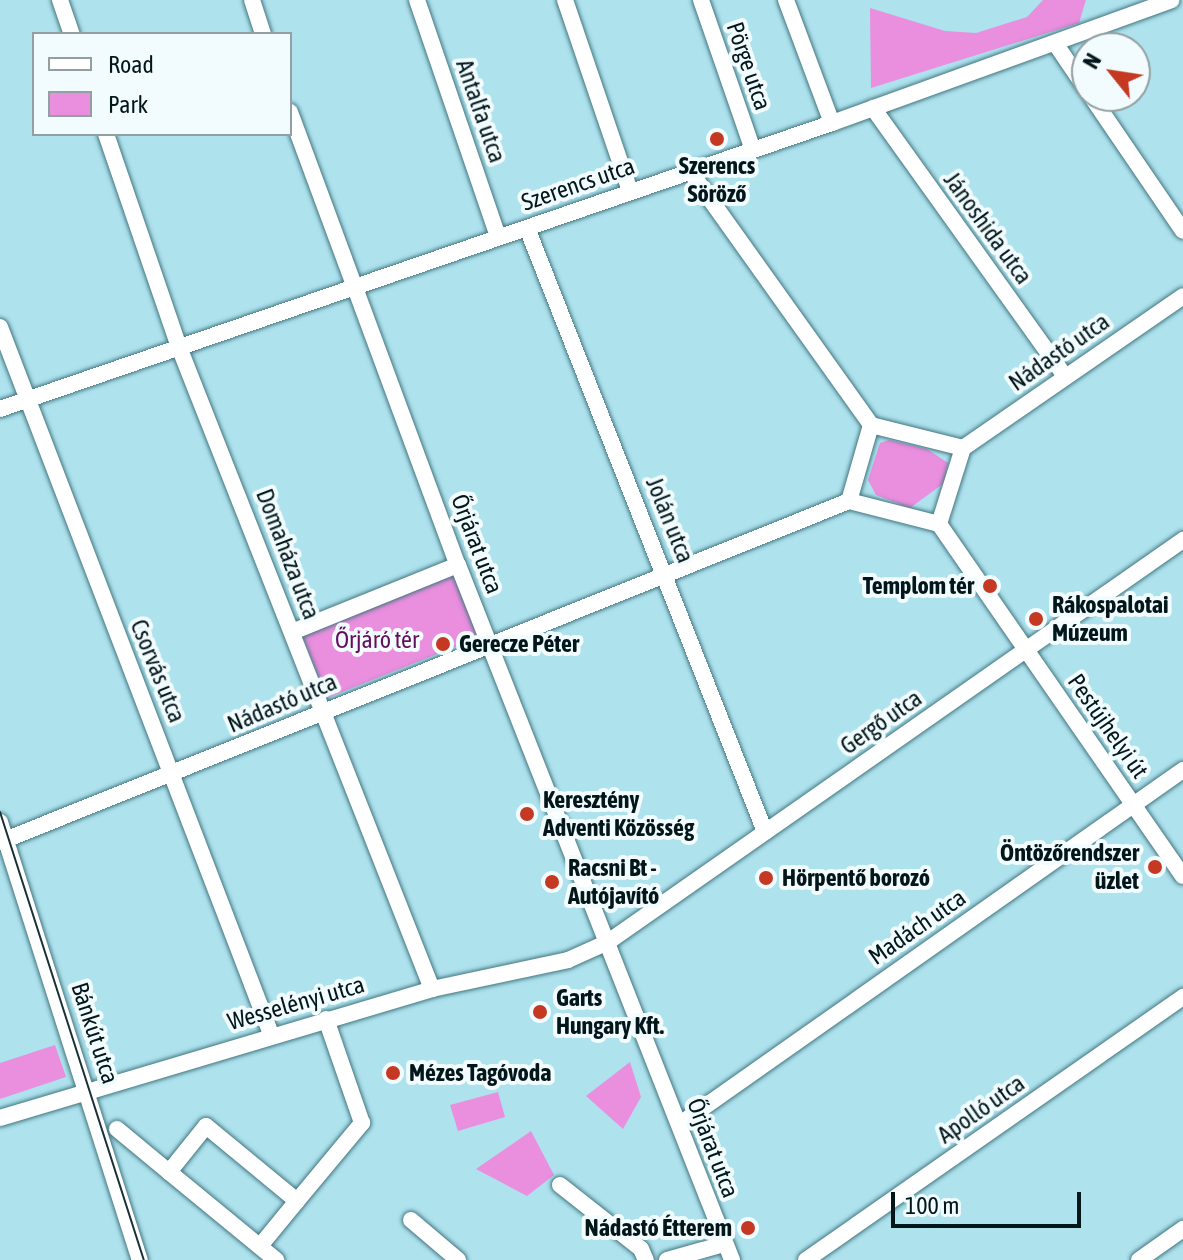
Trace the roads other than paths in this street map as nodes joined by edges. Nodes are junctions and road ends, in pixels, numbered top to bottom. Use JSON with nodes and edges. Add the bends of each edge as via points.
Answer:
{"nodes":[{"id":1,"x":60,"y":0,"type":"edge"},
{"id":2,"x":252,"y":0,"type":"edge"},
{"id":3,"x":417,"y":0,"type":"edge"},
{"id":4,"x":565,"y":0,"type":"edge"},
{"id":5,"x":701,"y":0,"type":"edge"},
{"id":6,"x":786,"y":0,"type":"edge"},
{"id":7,"x":1171,"y":0,"type":"edge"},
{"id":8,"x":71,"y":32,"type":"edge"},
{"id":9,"x":262,"y":32,"type":"edge"},
{"id":10,"x":1055,"y":43,"type":"junction"},
{"id":11,"x":1071,"y":66,"type":"edge"},
{"id":12,"x":873,"y":108,"type":"junction"},
{"id":13,"x":1102,"y":112,"type":"edge"},
{"id":14,"x":292,"y":118,"type":"edge"},
{"id":15,"x":832,"y":123,"type":"junction"},
{"id":16,"x":107,"y":136,"type":"edge"},
{"id":17,"x":752,"y":147,"type":"junction"},
{"id":18,"x":690,"y":171,"type":"junction"},
{"id":19,"x":630,"y":191,"type":"junction"},
{"id":20,"x":527,"y":228,"type":"junction"},
{"id":21,"x":1183,"y":231,"type":"edge"},
{"id":22,"x":498,"y":237,"type":"junction"},
{"id":23,"x":353,"y":286,"type":"junction"},
{"id":24,"x":1183,"y":296,"type":"edge"},
{"id":25,"x":0,"y":327,"type":"edge"},
{"id":26,"x":179,"y":347,"type":"junction"},
{"id":27,"x":1065,"y":376,"type":"junction"},
{"id":28,"x":26,"y":400,"type":"junction"},
{"id":29,"x":0,"y":409,"type":"edge"},
{"id":30,"x":871,"y":425,"type":"junction"},
{"id":31,"x":963,"y":448,"type":"junction"},
{"id":32,"x":849,"y":501,"type":"junction"},
{"id":33,"x":939,"y":524,"type":"junction"},
{"id":34,"x":1183,"y":540,"type":"edge"},
{"id":35,"x":458,"y":565,"type":"junction"},
{"id":36,"x":665,"y":573,"type":"junction"},
{"id":37,"x":292,"y":632,"type":"junction"},
{"id":38,"x":491,"y":643,"type":"junction"},
{"id":39,"x":1026,"y":650,"type":"junction"},
{"id":40,"x":324,"y":712,"type":"junction"},
{"id":41,"x":1183,"y":770,"type":"edge"},
{"id":42,"x":174,"y":774,"type":"junction"},
{"id":43,"x":1133,"y":804,"type":"junction"},
{"id":44,"x":0,"y":822,"type":"edge"},
{"id":45,"x":765,"y":832,"type":"junction"},
{"id":46,"x":3,"y":840,"type":"edge"},
{"id":47,"x":1183,"y":876,"type":"edge"},
{"id":48,"x":608,"y":942,"type":"junction"},
{"id":49,"x":432,"y":989,"type":"junction"},
{"id":50,"x":1183,"y":997,"type":"edge"},
{"id":51,"x":326,"y":1019,"type":"junction"},
{"id":52,"x":271,"y":1034,"type":"junction"},
{"id":53,"x":90,"y":1093,"type":"junction"},
{"id":54,"x":0,"y":1118,"type":"edge"},
{"id":55,"x":680,"y":1124,"type":"junction"},
{"id":56,"x":117,"y":1129,"type":"dead end"},
{"id":57,"x":169,"y":1172,"type":"junction"},
{"id":58,"x":560,"y":1185,"type":"dead end"},
{"id":59,"x":297,"y":1201,"type":"junction"},
{"id":60,"x":411,"y":1220,"type":"dead end"},
{"id":61,"x":1183,"y":1229,"type":"edge"},
{"id":62,"x":724,"y":1244,"type":"junction"},
{"id":63,"x":260,"y":1246,"type":"junction"},
{"id":64,"x":140,"y":1260,"type":"edge"},
{"id":65,"x":276,"y":1260,"type":"edge"},
{"id":66,"x":458,"y":1260,"type":"edge"},
{"id":67,"x":646,"y":1260,"type":"edge"},
{"id":68,"x":667,"y":1260,"type":"edge"},
{"id":69,"x":732,"y":1260,"type":"edge"},
{"id":70,"x":806,"y":1260,"type":"edge"},
{"id":71,"x":1139,"y":1260,"type":"edge"}],
"edges":[{"from":1,"to":8,"type":"street"},
{"from":2,"to":9,"type":"street"},
{"from":3,"to":22,"type":"street","name":"Antalfa utca"},
{"from":4,"to":19,"type":"street"},
{"from":5,"to":17,"type":"street","name":"Pörge utca"},
{"from":6,"to":15,"type":"street"},
{"from":7,"to":10,"type":"street","name":"Szerencs utca"},
{"from":10,"to":11,"type":"street"},
{"from":10,"to":12,"type":"street","name":"Szerencs utca"},
{"from":12,"to":15,"type":"street","name":"Szerencs utca"},
{"from":12,"to":27,"type":"street","name":"Jánoshida utca"},
{"from":13,"to":21,"type":"street"},
{"from":14,"to":23,"type":"street","name":"Őrjárat utca"},
{"from":15,"to":17,"type":"street","name":"Szerencs utca"},
{"from":16,"to":26,"type":"street","name":"Domaháza utca"},
{"from":17,"to":18,"type":"street","name":"Szerencs utca"},
{"from":18,"to":19,"type":"street","name":"Szerencs utca"},
{"from":18,"to":30,"type":"street"},
{"from":19,"to":20,"type":"street","name":"Szerencs utca"},
{"from":20,"to":22,"type":"street","name":"Szerencs utca"},
{"from":20,"to":36,"type":"street","name":"Jolán utca"},
{"from":22,"to":23,"type":"street","name":"Szerencs utca"},
{"from":23,"to":26,"type":"street","name":"Szerencs utca"},
{"from":23,"to":35,"type":"street","name":"Őrjárat utca"},
{"from":24,"to":27,"type":"street","name":"Nádastó utca"},
{"from":25,"to":28,"type":"street","name":"Csorvás utca"},
{"from":26,"to":28,"type":"street","name":"Szerencs utca"},
{"from":26,"to":37,"type":"street","name":"Domaháza utca"},
{"from":27,"to":31,"type":"street","name":"Nádastó utca"},
{"from":28,"to":29,"type":"street","name":"Szerencs utca"},
{"from":28,"to":42,"type":"street","name":"Csorvás utca"},
{"from":30,"to":31,"type":"street"},
{"from":30,"to":32,"type":"street"},
{"from":31,"to":33,"type":"street"},
{"from":32,"to":33,"type":"street"},
{"from":32,"to":36,"type":"street","name":"Nádastó utca"},
{"from":33,"to":39,"type":"street","name":"Pestújhelyi út"},
{"from":34,"to":39,"type":"street","name":"Gergő utca"},
{"from":35,"to":37,"type":"street"},
{"from":35,"to":38,"type":"street","name":"Őrjárat utca"},
{"from":36,"to":38,"type":"street","name":"Nádastó utca"},
{"from":36,"to":45,"type":"street","name":"Jolán utca"},
{"from":37,"to":40,"type":"street","name":"Domaháza utca"},
{"from":38,"to":40,"type":"street","name":"Nádastó utca"},
{"from":38,"to":48,"type":"street","name":"Őrjárat utca"},
{"from":39,"to":43,"type":"street","name":"Pestújhelyi út"},
{"from":39,"to":45,"type":"street","name":"Gergő utca"},
{"from":40,"to":42,"type":"street","name":"Nádastó utca"},
{"from":40,"to":49,"type":"street","name":"Domaháza utca"},
{"from":41,"to":43,"type":"street","name":"Madách utca"},
{"from":42,"to":46,"type":"street","name":"Nádastó utca"},
{"from":42,"to":52,"type":"street","name":"Csorvás utca"},
{"from":43,"to":47,"type":"street","name":"Pestújhelyi út"},
{"from":43,"to":55,"type":"street","name":"Madách utca"},
{"from":44,"to":46,"type":"street","name":"Bánkút utca"},
{"from":45,"to":48,"type":"street","name":"Gergő utca"},
{"from":46,"to":53,"type":"street","name":"Bánkút utca"},
{"from":48,"to":49,"type":"street","name":"Wesselényi utca","via":[[568,960]]},
{"from":48,"to":55,"type":"street","name":"Őrjárat utca"},
{"from":49,"to":51,"type":"street","name":"Wesselényi utca"},
{"from":50,"to":70,"type":"street","name":"Apolló utca"},
{"from":51,"to":52,"type":"street","name":"Wesselényi utca"},
{"from":51,"to":59,"type":"street","via":[[362,1123]]},
{"from":52,"to":53,"type":"street","name":"Wesselényi utca"},
{"from":53,"to":54,"type":"street","name":"Wesselényi utca"},
{"from":53,"to":64,"type":"street","name":"Bánkút utca"},
{"from":55,"to":62,"type":"street","name":"Őrjárat utca"},
{"from":56,"to":57,"type":"street"},
{"from":57,"to":59,"type":"street","via":[[206,1126]]},
{"from":57,"to":63,"type":"street"},
{"from":58,"to":67,"type":"street","via":[[641,1249]]},
{"from":59,"to":63,"type":"street"},
{"from":60,"to":66,"type":"street"},
{"from":61,"to":71,"type":"street"},
{"from":62,"to":68,"type":"street"},
{"from":62,"to":69,"type":"street","name":"Őrjárat utca"},
{"from":63,"to":65,"type":"street"}]}
